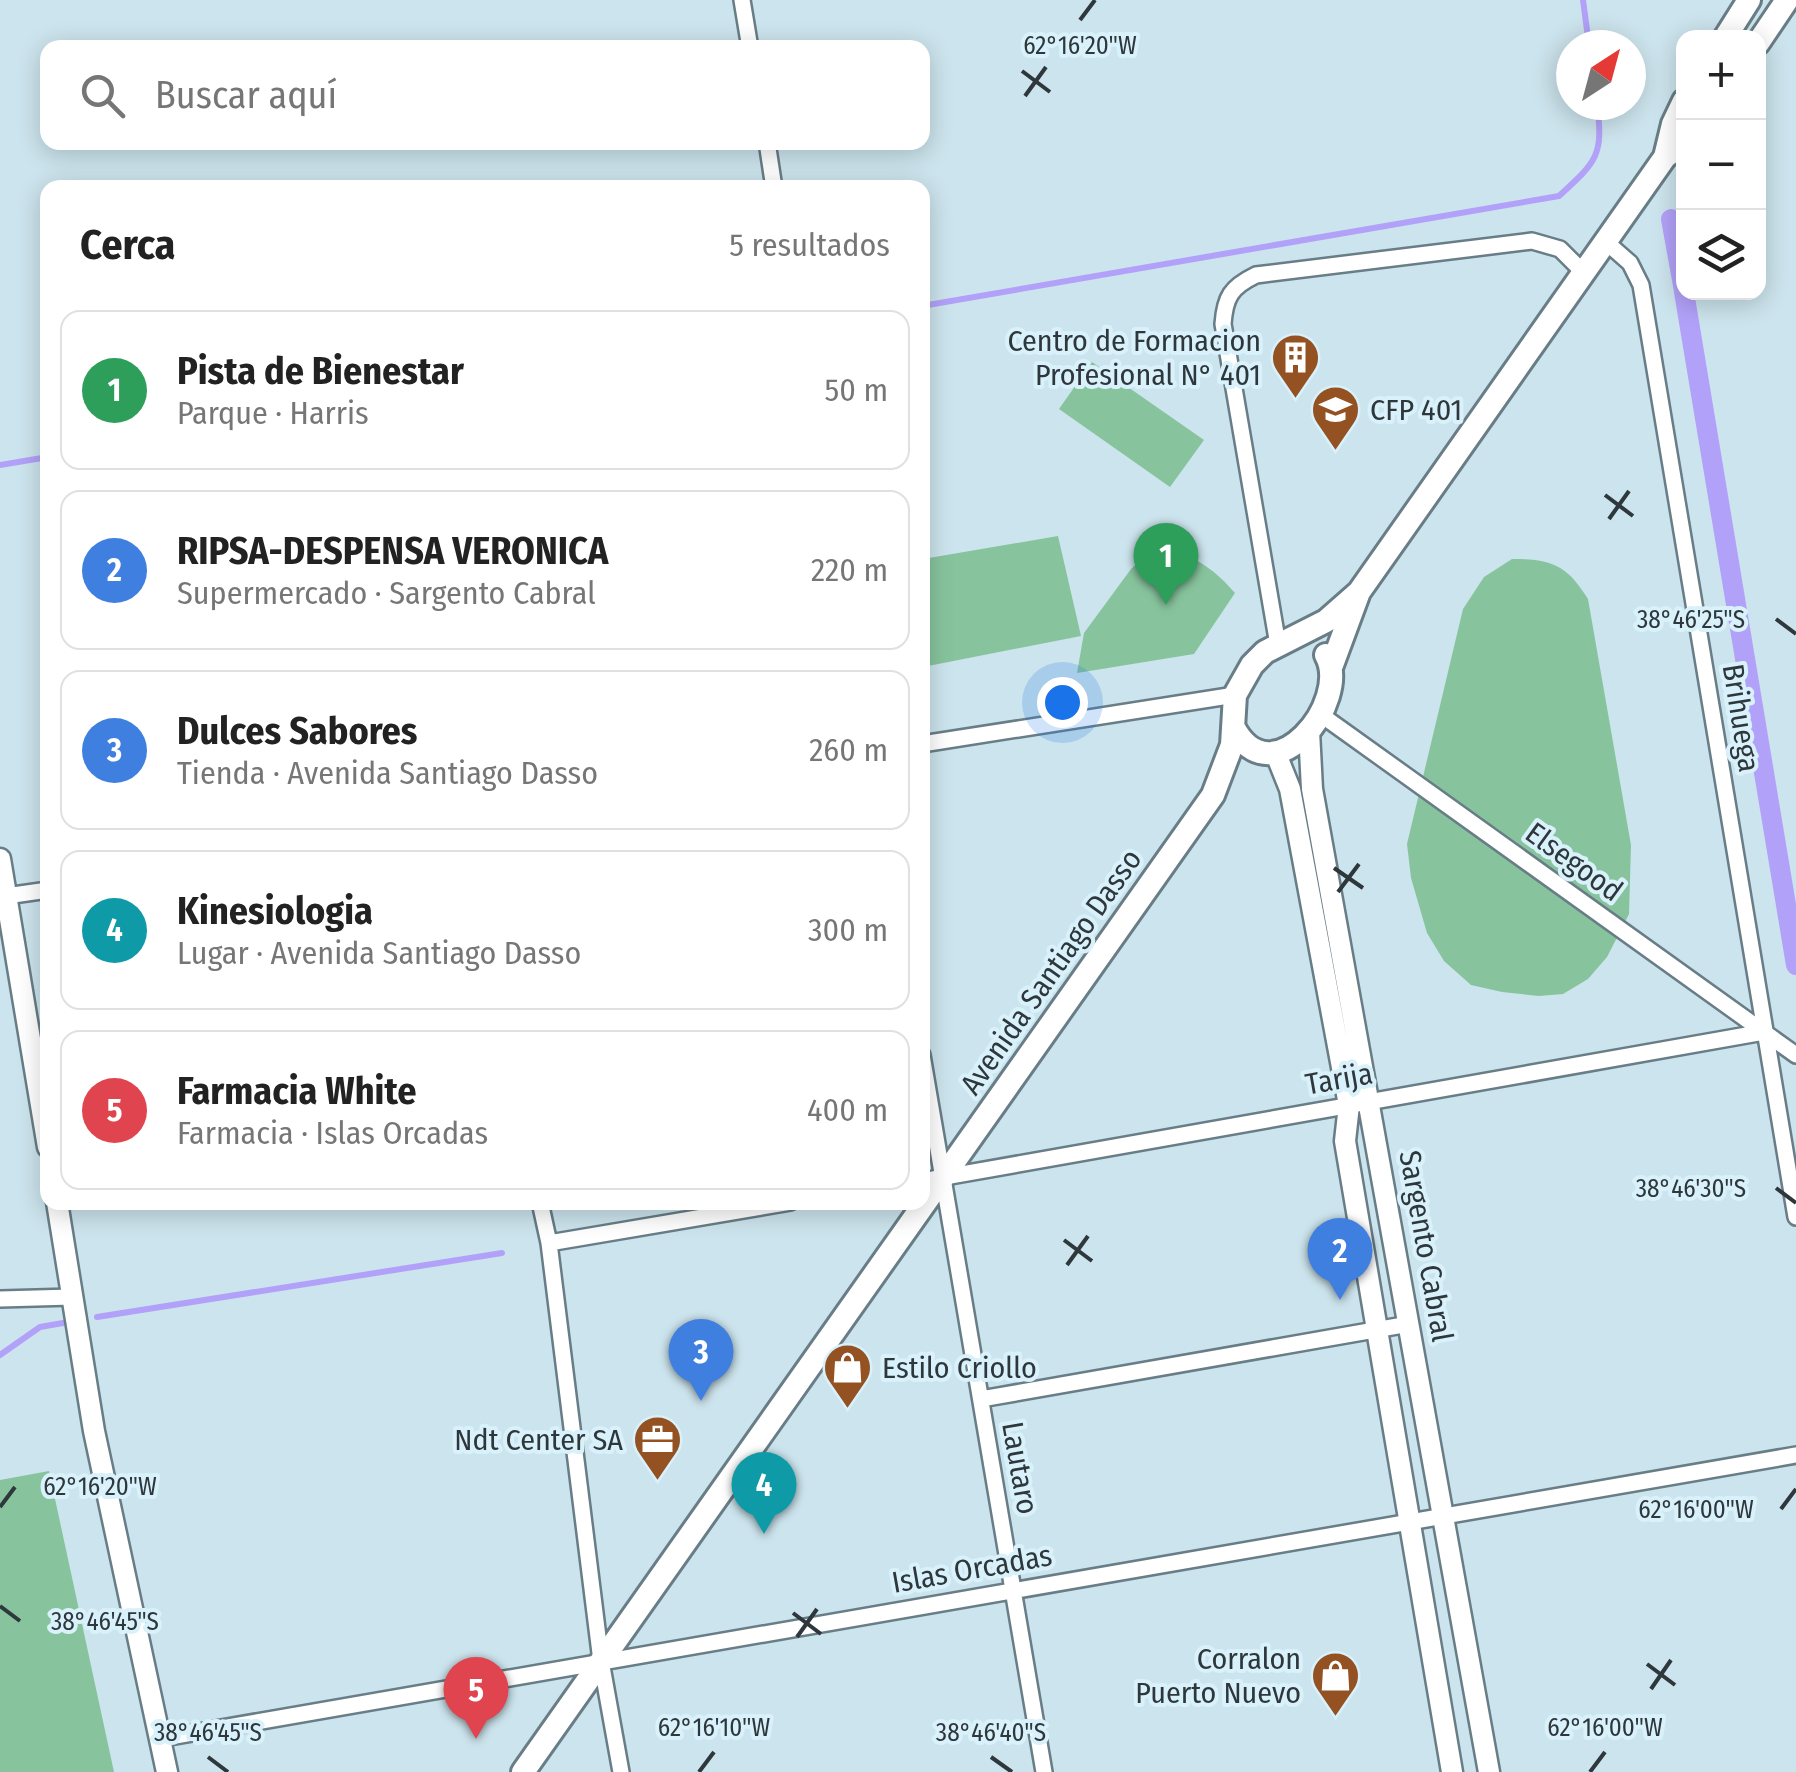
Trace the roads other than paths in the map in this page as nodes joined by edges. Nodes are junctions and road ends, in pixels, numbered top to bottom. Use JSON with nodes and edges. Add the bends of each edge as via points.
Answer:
{"nodes":[{"id":1,"x":742,"y":0,"type":"edge"},
{"id":2,"x":1749,"y":0,"type":"edge"},
{"id":3,"x":1787,"y":0,"type":"edge"},
{"id":4,"x":1730,"y":30,"type":"edge"},
{"id":5,"x":1766,"y":31,"type":"edge"},
{"id":6,"x":749,"y":40,"type":"edge"},
{"id":7,"x":1676,"y":118,"type":"edge"},
{"id":8,"x":768,"y":150,"type":"edge"},
{"id":9,"x":1674,"y":150,"type":"edge"},
{"id":10,"x":773,"y":180,"type":"edge"},
{"id":11,"x":1606,"y":242,"type":"junction"},
{"id":12,"x":1584,"y":273,"type":"junction"},
{"id":13,"x":1359,"y":592,"type":"junction"},
{"id":14,"x":1284,"y":643,"type":"junction"},
{"id":15,"x":1332,"y":665,"type":"junction"},
{"id":16,"x":1235,"y":695,"type":"junction"},
{"id":17,"x":1314,"y":722,"type":"junction"},
{"id":18,"x":1234,"y":728,"type":"junction"},
{"id":19,"x":930,"y":743,"type":"edge"},
{"id":20,"x":1270,"y":754,"type":"junction"},
{"id":21,"x":1213,"y":795,"type":"junction"},
{"id":22,"x":0,"y":859,"type":"edge"},
{"id":23,"x":40,"y":891,"type":"edge"},
{"id":24,"x":6,"y":896,"type":"junction"},
{"id":25,"x":1764,"y":1032,"type":"junction"},
{"id":26,"x":1796,"y":1055,"type":"edge"},
{"id":27,"x":40,"y":1099,"type":"edge"},
{"id":28,"x":1371,"y":1102,"type":"junction"},
{"id":29,"x":1349,"y":1106,"type":"junction"},
{"id":30,"x":930,"y":1145,"type":"edge"},
{"id":31,"x":933,"y":1179,"type":"edge"},
{"id":32,"x":58,"y":1210,"type":"edge"},
{"id":33,"x":542,"y":1210,"type":"edge"},
{"id":34,"x":743,"y":1210,"type":"edge"},
{"id":35,"x":912,"y":1210,"type":"edge"},
{"id":36,"x":1796,"y":1217,"type":"edge"},
{"id":37,"x":549,"y":1243,"type":"junction"},
{"id":38,"x":72,"y":1297,"type":"junction"},
{"id":39,"x":0,"y":1298,"type":"edge"},
{"id":40,"x":1409,"y":1324,"type":"junction"},
{"id":41,"x":1380,"y":1329,"type":"junction"},
{"id":42,"x":981,"y":1399,"type":"junction"},
{"id":43,"x":1796,"y":1454,"type":"edge"},
{"id":44,"x":1443,"y":1516,"type":"junction"},
{"id":45,"x":1411,"y":1521,"type":"junction"},
{"id":46,"x":1013,"y":1590,"type":"junction"},
{"id":47,"x":602,"y":1661,"type":"junction"},
{"id":48,"x":158,"y":1738,"type":"junction"},
{"id":49,"x":167,"y":1772,"type":"edge"},
{"id":50,"x":523,"y":1772,"type":"edge"},
{"id":51,"x":621,"y":1772,"type":"edge"},
{"id":52,"x":1044,"y":1772,"type":"edge"},
{"id":53,"x":1452,"y":1772,"type":"edge"},
{"id":54,"x":1489,"y":1772,"type":"edge"}],
"edges":[{"from":1,"to":6,"type":"street"},
{"from":2,"to":4,"type":"main road"},
{"from":3,"to":5,"type":"main road"},
{"from":7,"to":9,"type":"main road"},
{"from":8,"to":10,"type":"street"},
{"from":9,"to":11,"type":"main road"},
{"from":11,"to":12,"type":"main road"},
{"from":11,"to":25,"type":"street","name":"Brihuega","via":[[1642,285]]},
{"from":12,"to":13,"type":"main road"},
{"from":12,"to":14,"type":"street","via":[[1560,249],[1532,240],[1256,275],[1235,285],[1225,299],[1223,324]]},
{"from":13,"to":14,"type":"main road","via":[[1326,621]]},
{"from":13,"to":15,"type":"main road"},
{"from":14,"to":15,"type":"main road","via":[[1316,645]]},
{"from":14,"to":16,"type":"main road","via":[[1252,666]]},
{"from":15,"to":17,"type":"main road","via":[[1330,690]]},
{"from":16,"to":18,"type":"main road","name":"Avenida Santiago Dasso"},
{"from":16,"to":19,"type":"street"},
{"from":17,"to":20,"type":"main road","name":"Avenida Santiago Dasso","via":[[1286,750]]},
{"from":17,"to":25,"type":"street","name":"Elsegood"},
{"from":17,"to":28,"type":"street","name":"Sargento Cabral","via":[[1312,789]]},
{"from":18,"to":20,"type":"main road","via":[[1245,744]]},
{"from":18,"to":21,"type":"main road","name":"Avenida Santiago Dasso"},
{"from":20,"to":21,"type":"main road","name":"Avenida Santiago Dasso"},
{"from":20,"to":29,"type":"street","name":"Sargento Cabral","via":[[1290,789]]},
{"from":21,"to":31,"type":"main road","name":"Avenida Santiago Dasso"},
{"from":22,"to":24,"type":"street"},
{"from":23,"to":24,"type":"street"},
{"from":24,"to":27,"type":"street"},
{"from":25,"to":26,"type":"street","name":"Elsegood"},
{"from":25,"to":28,"type":"street","name":"Tarija"},
{"from":25,"to":36,"type":"street","name":"Brihuega"},
{"from":28,"to":29,"type":"street","name":"Tarija"},
{"from":28,"to":40,"type":"street","name":"Sargento Cabral"},
{"from":29,"to":31,"type":"street","name":"Tarija"},
{"from":29,"to":41,"type":"street","name":"Sargento Cabral","via":[[1346,1140]]},
{"from":30,"to":31,"type":"street","name":"Lautaro"},
{"from":31,"to":42,"type":"street","name":"Lautaro"},
{"from":32,"to":38,"type":"street"},
{"from":33,"to":37,"type":"street"},
{"from":34,"to":37,"type":"street"},
{"from":35,"to":47,"type":"main road","name":"Avenida Santiago Dasso"},
{"from":37,"to":47,"type":"street"},
{"from":38,"to":39,"type":"street"},
{"from":38,"to":48,"type":"street"},
{"from":40,"to":41,"type":"street"},
{"from":40,"to":44,"type":"street","name":"Sargento Cabral"},
{"from":41,"to":42,"type":"street"},
{"from":41,"to":45,"type":"street","name":"Sargento Cabral"},
{"from":42,"to":46,"type":"street","name":"Lautaro"},
{"from":43,"to":44,"type":"street","name":"Islas Orcadas"},
{"from":44,"to":45,"type":"street","name":"Islas Orcadas"},
{"from":44,"to":54,"type":"street","name":"Sargento Cabral"},
{"from":45,"to":46,"type":"street","name":"Islas Orcadas"},
{"from":45,"to":53,"type":"street","name":"Sargento Cabral"},
{"from":46,"to":47,"type":"street","name":"Islas Orcadas"},
{"from":46,"to":52,"type":"street","name":"Lautaro"},
{"from":47,"to":48,"type":"street","name":"Islas Orcadas"},
{"from":47,"to":50,"type":"main road","name":"Avenida Santiago Dasso"},
{"from":47,"to":51,"type":"street"},
{"from":48,"to":49,"type":"street"}]}
